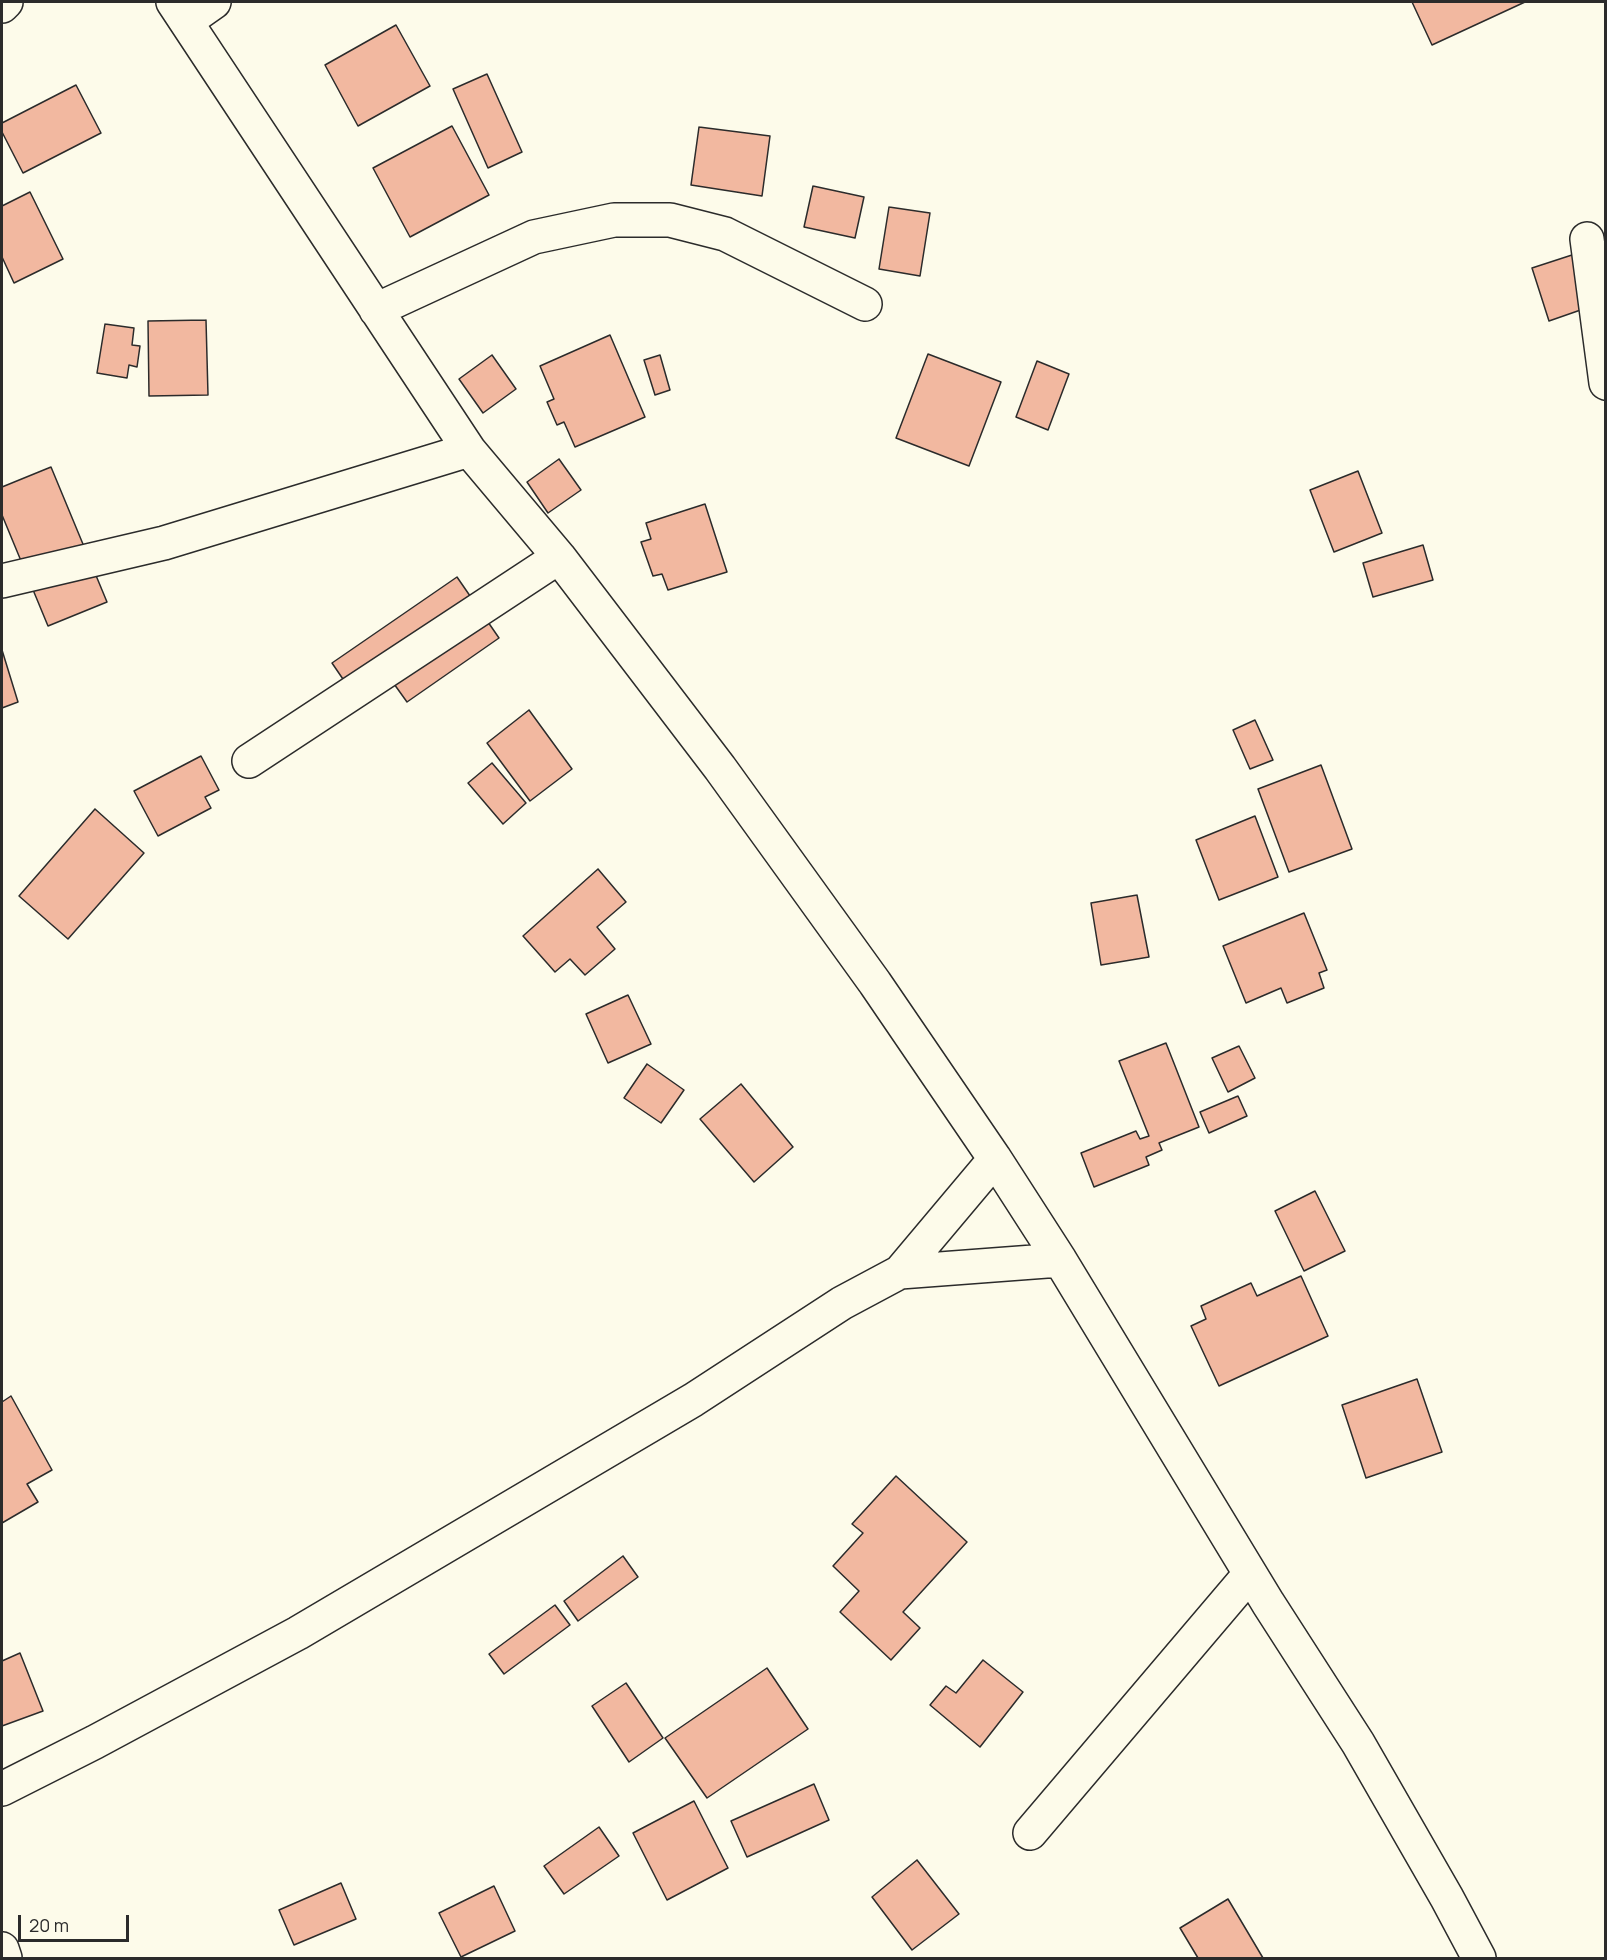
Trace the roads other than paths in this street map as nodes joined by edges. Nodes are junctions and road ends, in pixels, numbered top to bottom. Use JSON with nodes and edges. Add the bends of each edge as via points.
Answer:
{"nodes":[{"id":1,"x":6,"y":2,"type":"edge"},
{"id":2,"x":214,"y":2,"type":"edge"},
{"id":3,"x":2,"y":6,"type":"edge"},
{"id":4,"x":180,"y":11,"type":"edge"},
{"id":5,"x":1587,"y":239,"type":"dead end"},
{"id":6,"x":865,"y":304,"type":"dead end"},
{"id":7,"x":376,"y":310,"type":"junction"},
{"id":8,"x":1605,"y":383,"type":"edge"},
{"id":9,"x":469,"y":450,"type":"junction"},
{"id":10,"x":559,"y":558,"type":"junction"},
{"id":11,"x":2,"y":581,"type":"edge"},
{"id":12,"x":249,"y":761,"type":"dead end"},
{"id":13,"x":995,"y":1159,"type":"junction"},
{"id":14,"x":1060,"y":1260,"type":"junction"},
{"id":15,"x":900,"y":1272,"type":"junction"},
{"id":16,"x":1250,"y":1574,"type":"junction"},
{"id":17,"x":2,"y":1789,"type":"edge"},
{"id":18,"x":1030,"y":1833,"type":"dead end"},
{"id":19,"x":2,"y":1949,"type":"edge"},
{"id":20,"x":5,"y":1959,"type":"edge"},
{"id":21,"x":1479,"y":1959,"type":"edge"}],
"edges":[{"from":1,"to":3,"type":"street"},
{"from":2,"to":4,"type":"street"},
{"from":4,"to":7,"type":"street"},
{"from":5,"to":8,"type":"street"},
{"from":6,"to":7,"type":"street","via":[[725,234],[670,220],[614,220],[534,237]]},
{"from":7,"to":9,"type":"street"},
{"from":9,"to":10,"type":"street"},
{"from":9,"to":11,"type":"street","via":[[164,543]]},
{"from":10,"to":12,"type":"street"},
{"from":10,"to":13,"type":"street","via":[[733,787],[875,983]]},
{"from":13,"to":14,"type":"street"},
{"from":13,"to":15,"type":"street"},
{"from":14,"to":15,"type":"street"},
{"from":14,"to":16,"type":"street"},
{"from":15,"to":17,"type":"street","via":[[842,1303],[693,1400],[298,1633]]},
{"from":16,"to":18,"type":"street"},
{"from":16,"to":21,"type":"street","via":[[1358,1743]]},
{"from":19,"to":20,"type":"street"}]}
